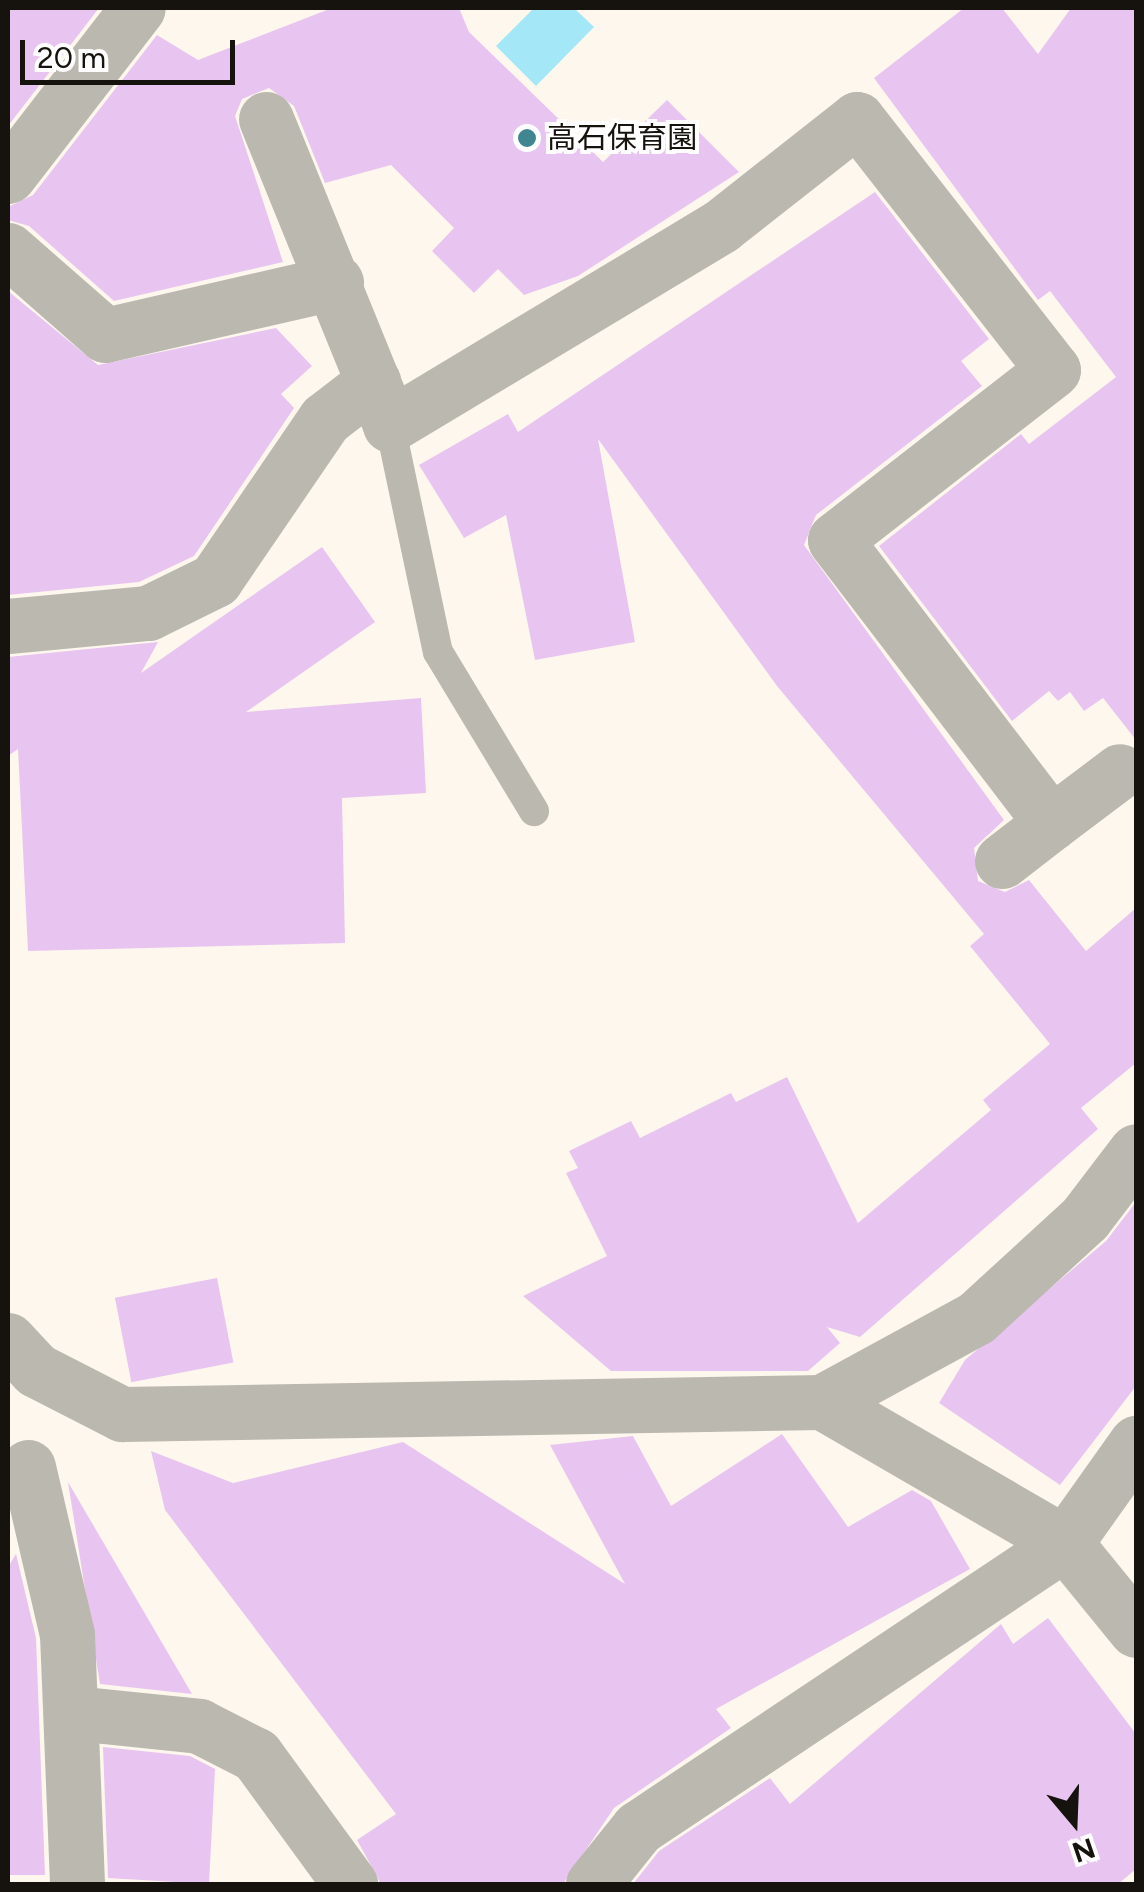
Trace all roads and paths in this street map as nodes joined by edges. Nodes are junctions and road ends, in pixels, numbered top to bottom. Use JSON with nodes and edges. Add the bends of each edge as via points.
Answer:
{"nodes":[{"id":1,"x":138,"y":8,"type":"edge"},
{"id":2,"x":266,"y":119,"type":"dead end"},
{"id":3,"x":8,"y":176,"type":"edge"},
{"id":4,"x":8,"y":250,"type":"edge"},
{"id":5,"x":336,"y":282,"type":"junction"},
{"id":6,"x":382,"y":404,"type":"junction"},
{"id":7,"x":8,"y":626,"type":"edge"},
{"id":8,"x":1120,"y":771,"type":"dead end"},
{"id":9,"x":534,"y":811,"type":"dead end"},
{"id":10,"x":1050,"y":823,"type":"junction"},
{"id":11,"x":1002,"y":861,"type":"dead end"},
{"id":12,"x":1136,"y":1151,"type":"edge"},
{"id":13,"x":8,"y":1340,"type":"edge"},
{"id":14,"x":822,"y":1402,"type":"junction"},
{"id":15,"x":1136,"y":1443,"type":"edge"},
{"id":16,"x":28,"y":1466,"type":"dead end"},
{"id":17,"x":1064,"y":1543,"type":"junction"},
{"id":18,"x":1136,"y":1630,"type":"edge"},
{"id":19,"x":74,"y":1714,"type":"junction"},
{"id":20,"x":78,"y":1884,"type":"edge"},
{"id":21,"x":350,"y":1884,"type":"edge"},
{"id":22,"x":594,"y":1884,"type":"edge"}],
"edges":[{"from":1,"to":3,"type":"street"},
{"from":2,"to":5,"type":"street"},
{"from":4,"to":5,"type":"street","via":[[105,336]]},
{"from":5,"to":6,"type":"street"},
{"from":6,"to":7,"type":"street","via":[[326,419],[215,580],[148,613]]},
{"from":6,"to":9,"type":"lane","via":[[438,652]]},
{"from":6,"to":10,"type":"street","via":[[721,226],[858,119],[1052,370],[835,540]]},
{"from":8,"to":10,"type":"street"},
{"from":10,"to":11,"type":"street"},
{"from":12,"to":14,"type":"street","via":[[1085,1218],[976,1318]]},
{"from":13,"to":14,"type":"street","via":[[36,1370],[122,1414]]},
{"from":14,"to":17,"type":"street"},
{"from":15,"to":17,"type":"street"},
{"from":16,"to":19,"type":"street","via":[[68,1634]]},
{"from":17,"to":18,"type":"street"},
{"from":17,"to":22,"type":"street","via":[[638,1828]]},
{"from":19,"to":20,"type":"street"},
{"from":19,"to":21,"type":"street","via":[[200,1726],[256,1755]]}]}
